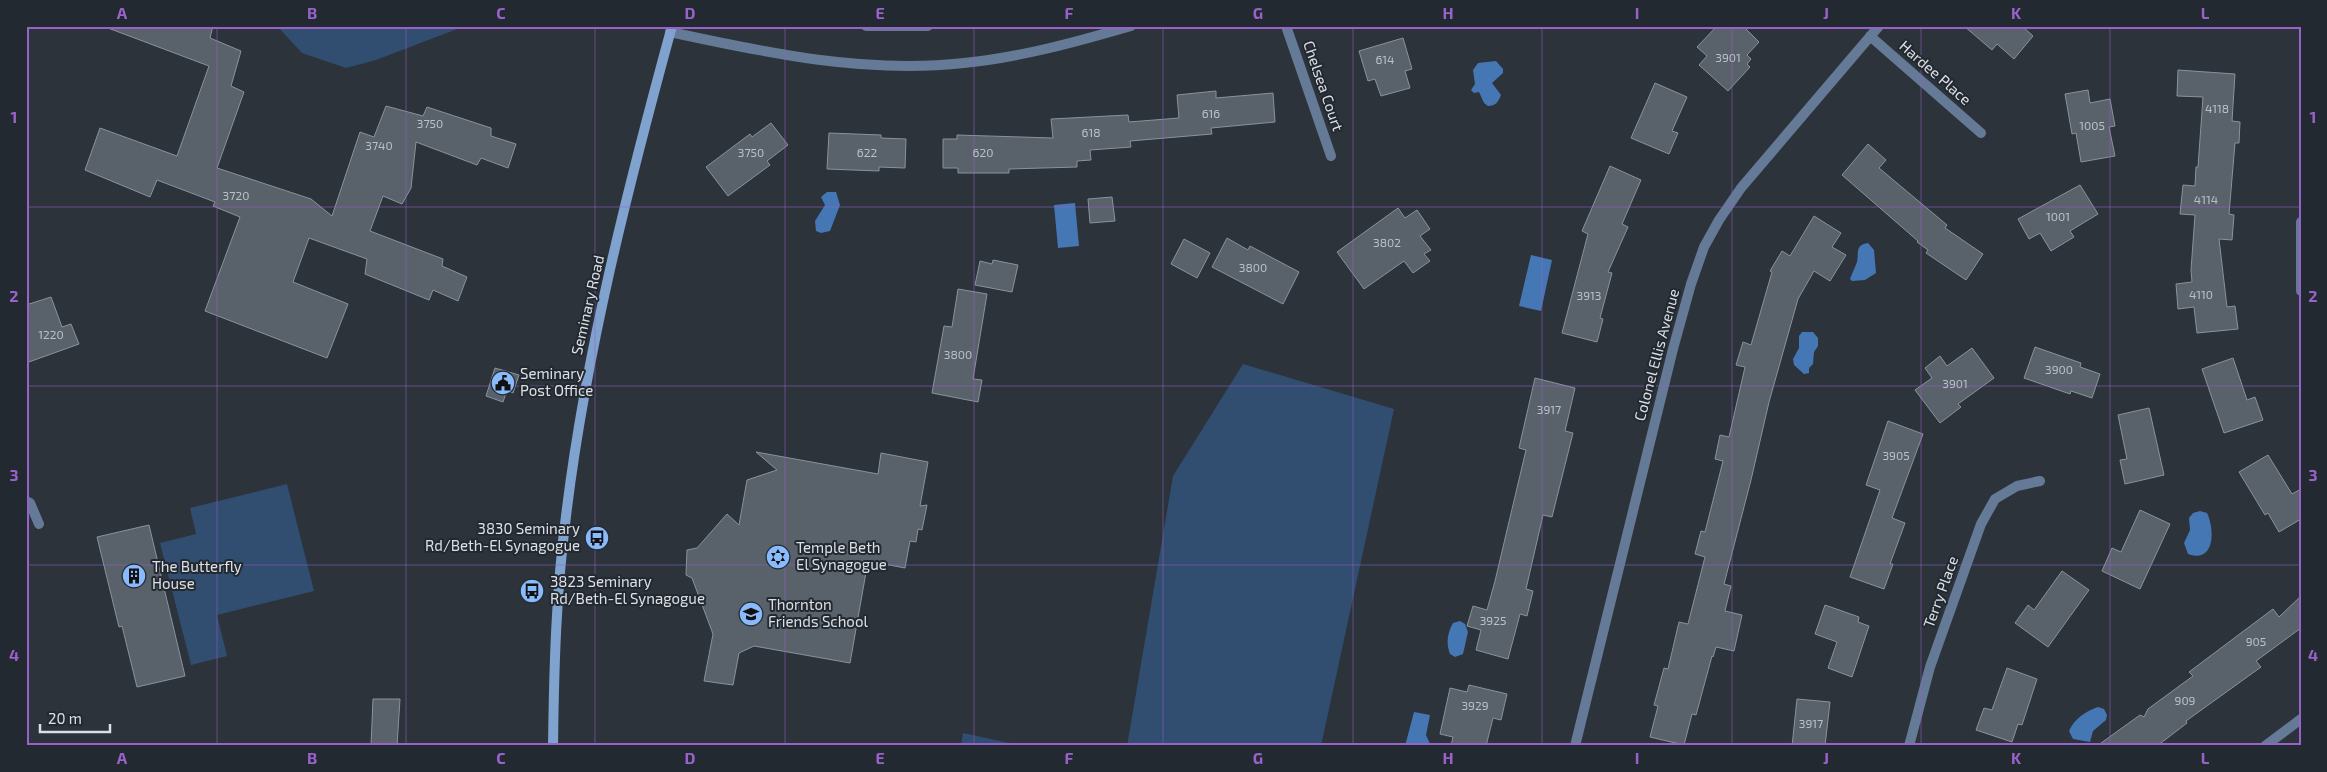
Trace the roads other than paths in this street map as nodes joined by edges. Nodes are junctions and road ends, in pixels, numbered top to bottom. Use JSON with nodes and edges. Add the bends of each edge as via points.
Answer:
{"nodes":[{"id":1,"x":866,"y":26,"type":"edge"},
{"id":2,"x":928,"y":26,"type":"edge"},
{"id":3,"x":1131,"y":26,"type":"edge"},
{"id":4,"x":1286,"y":26,"type":"edge"},
{"id":5,"x":1879,"y":26,"type":"edge"},
{"id":6,"x":671,"y":29,"type":"edge"},
{"id":7,"x":1870,"y":36,"type":"junction"},
{"id":8,"x":1981,"y":133,"type":"dead end"},
{"id":9,"x":1331,"y":156,"type":"dead end"},
{"id":10,"x":2301,"y":222,"type":"edge"},
{"id":11,"x":2301,"y":291,"type":"edge"},
{"id":12,"x":2040,"y":481,"type":"dead end"},
{"id":13,"x":26,"y":501,"type":"edge"},
{"id":14,"x":39,"y":524,"type":"dead end"},
{"id":15,"x":2301,"y":719,"type":"edge"},
{"id":16,"x":553,"y":746,"type":"edge"},
{"id":17,"x":1575,"y":746,"type":"edge"},
{"id":18,"x":1909,"y":746,"type":"edge"},
{"id":19,"x":2265,"y":746,"type":"edge"}],
"edges":[{"from":1,"to":2,"type":"street"},
{"from":3,"to":6,"type":"street","via":[[1040,52],[963,63],[900,66],[842,63],[772,53]]},
{"from":4,"to":9,"type":"street","name":"Chelsea Court"},
{"from":5,"to":7,"type":"street","name":"Colonel Ellis Avenue"},
{"from":6,"to":16,"type":"main road","name":"Seminary Road","via":[[606,289],[580,418],[565,519],[555,652]]},
{"from":7,"to":8,"type":"street","name":"Hardee Place"},
{"from":7,"to":17,"type":"street","name":"Colonel Ellis Avenue","via":[[1741,188],[1704,247],[1671,359]]},
{"from":10,"to":11,"type":"street"},
{"from":12,"to":18,"type":"street","name":"Terry Place","via":[[2017,486],[1996,499],[1981,524],[1930,667]]},
{"from":13,"to":14,"type":"street"},
{"from":15,"to":19,"type":"street"}]}
